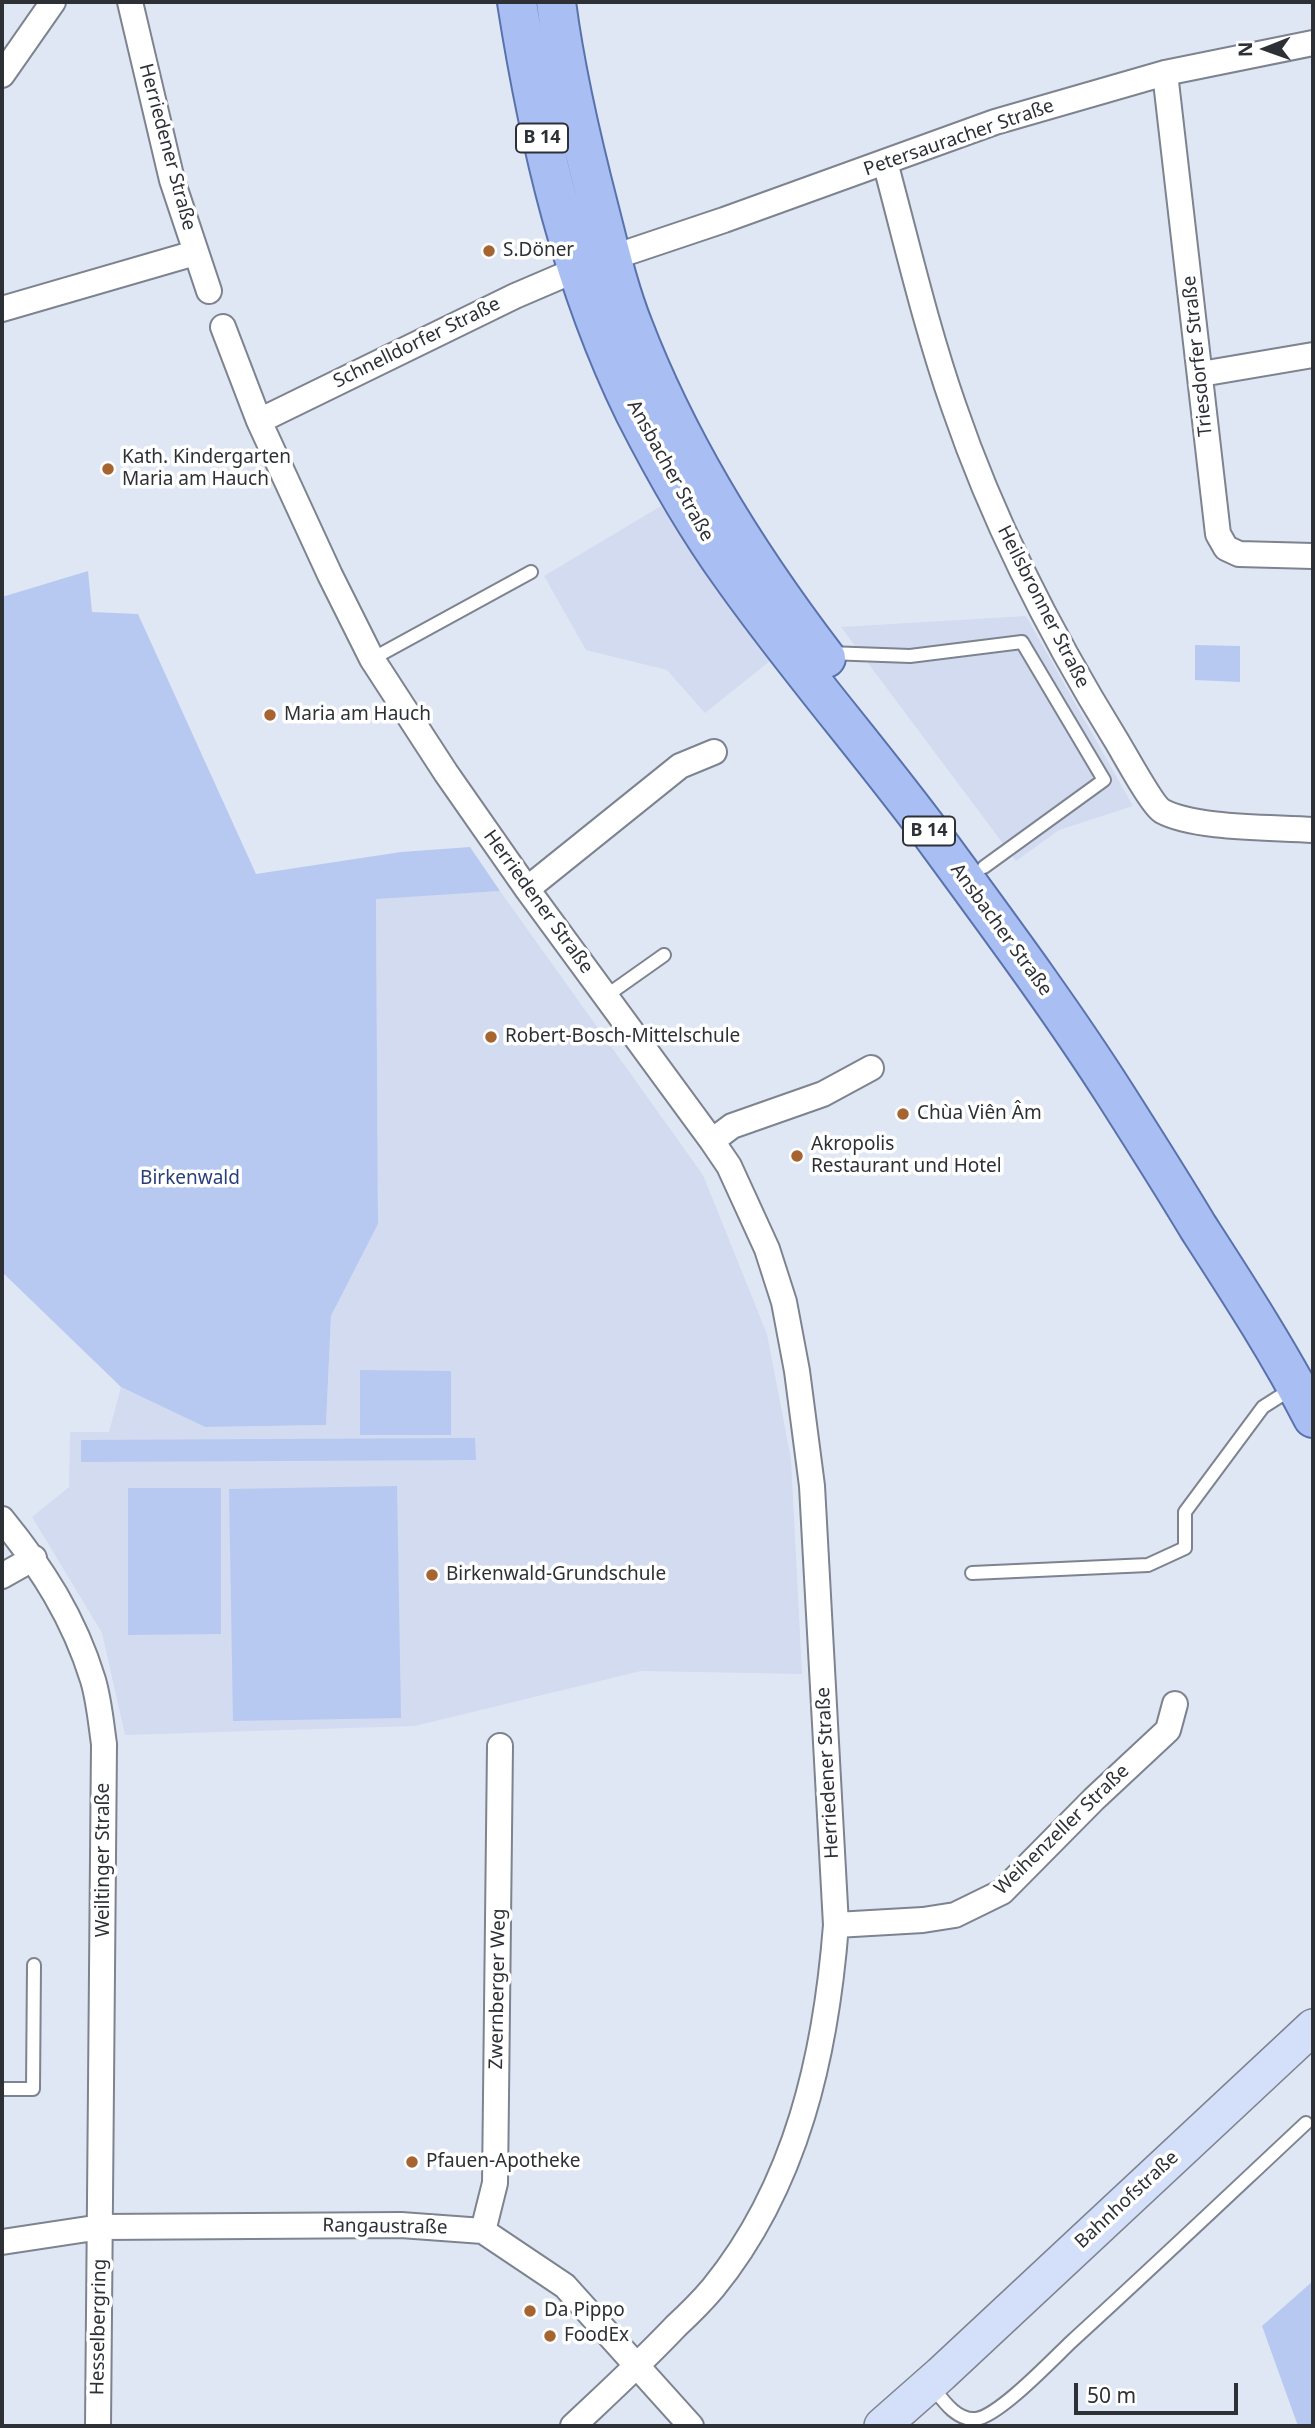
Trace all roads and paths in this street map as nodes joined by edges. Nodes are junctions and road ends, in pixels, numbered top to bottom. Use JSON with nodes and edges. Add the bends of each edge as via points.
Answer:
{"nodes":[{"id":1,"x":53,"y":2,"type":"edge"},
{"id":2,"x":130,"y":2,"type":"edge"},
{"id":3,"x":517,"y":2,"type":"edge"},
{"id":4,"x":556,"y":2,"type":"edge"},
{"id":5,"x":1313,"y":43,"type":"edge"},
{"id":6,"x":1166,"y":74,"type":"junction"},
{"id":7,"x":2,"y":75,"type":"edge"},
{"id":8,"x":885,"y":162,"type":"junction"},
{"id":9,"x":195,"y":253,"type":"junction"},
{"id":10,"x":595,"y":263,"type":"junction"},
{"id":11,"x":209,"y":291,"type":"dead end"},
{"id":12,"x":2,"y":309,"type":"edge"},
{"id":13,"x":223,"y":327,"type":"dead end"},
{"id":14,"x":1313,"y":355,"type":"edge"},
{"id":15,"x":1201,"y":374,"type":"junction"},
{"id":16,"x":259,"y":421,"type":"junction"},
{"id":17,"x":1313,"y":556,"type":"edge"},
{"id":18,"x":531,"y":572,"type":"dead end"},
{"id":19,"x":822,"y":652,"type":"junction"},
{"id":20,"x":372,"y":659,"type":"junction"},
{"id":21,"x":714,"y":752,"type":"dead end"},
{"id":22,"x":1313,"y":830,"type":"edge"},
{"id":23,"x":984,"y":867,"type":"junction"},
{"id":24,"x":527,"y":889,"type":"junction"},
{"id":25,"x":664,"y":955,"type":"dead end"},
{"id":26,"x":606,"y":996,"type":"junction"},
{"id":27,"x":871,"y":1068,"type":"dead end"},
{"id":28,"x":712,"y":1140,"type":"junction"},
{"id":29,"x":1308,"y":1390,"type":"edge"},
{"id":30,"x":2,"y":1519,"type":"edge"},
{"id":31,"x":34,"y":1558,"type":"junction"},
{"id":32,"x":972,"y":1573,"type":"dead end"},
{"id":33,"x":2,"y":1576,"type":"edge"},
{"id":34,"x":1175,"y":1704,"type":"dead end"},
{"id":35,"x":500,"y":1746,"type":"dead end"},
{"id":36,"x":836,"y":1925,"type":"junction"},
{"id":37,"x":34,"y":1965,"type":"dead end"},
{"id":38,"x":1313,"y":2027,"type":"edge"},
{"id":39,"x":2,"y":2090,"type":"edge"},
{"id":40,"x":1306,"y":2123,"type":"dead end"},
{"id":41,"x":101,"y":2227,"type":"junction"},
{"id":42,"x":483,"y":2231,"type":"junction"},
{"id":43,"x":2,"y":2242,"type":"edge"},
{"id":44,"x":637,"y":2367,"type":"junction"},
{"id":45,"x":936,"y":2379,"type":"junction"},
{"id":46,"x":98,"y":2426,"type":"edge"},
{"id":47,"x":573,"y":2426,"type":"edge"},
{"id":48,"x":691,"y":2426,"type":"edge"},
{"id":49,"x":882,"y":2426,"type":"edge"}],
"edges":[{"from":1,"to":7,"type":"street"},
{"from":2,"to":9,"type":"street","name":"Herriedener Straße","via":[[172,180]]},
{"from":3,"to":10,"type":"main road","name":"Ansbacher Straße","number":"B 14","via":[[557,201]]},
{"from":4,"to":10,"type":"main road","name":"Ansbacher Straße","number":"B 14"},
{"from":5,"to":6,"type":"street","name":"Petersauracher Straße"},
{"from":6,"to":8,"type":"street","name":"Petersauracher Straße","via":[[995,122]]},
{"from":6,"to":15,"type":"street","name":"Triesdorfer Straße"},
{"from":8,"to":10,"type":"street","name":"Petersauracher Straße"},
{"from":8,"to":22,"type":"street","name":"Heilsbronner Straße","via":[[954,409],[1018,566],[1091,699],[1159,809],[1188,821]]},
{"from":9,"to":11,"type":"street","name":"Herriedener Straße"},
{"from":9,"to":12,"type":"street"},
{"from":10,"to":16,"type":"street","name":"Schnelldorfer Straße","via":[[515,296]]},
{"from":10,"to":19,"type":"main road","name":"Ansbacher Straße","number":"B 14","via":[[621,293],[690,449],[750,551]]},
{"from":10,"to":29,"type":"main road","name":"Ansbacher Straße","number":"B 14","via":[[595,319],[633,409],[709,542],[938,842],[1051,1000]]},
{"from":13,"to":16,"type":"street","name":"Herriedener Straße"},
{"from":14,"to":15,"type":"street"},
{"from":15,"to":17,"type":"street","name":"Triesdorfer Straße","via":[[1218,534],[1226,548],[1239,554]]},
{"from":16,"to":20,"type":"street","name":"Herriedener Straße"},
{"from":18,"to":20,"type":"lane"},
{"from":19,"to":23,"type":"main road","name":"Ansbacher Straße","number":"B 14"},
{"from":19,"to":23,"type":"lane","via":[[909,656],[1022,642],[1104,780]]},
{"from":20,"to":24,"type":"street","name":"Herriedener Straße"},
{"from":21,"to":24,"type":"street","via":[[680,766]]},
{"from":23,"to":29,"type":"main road","name":"Ansbacher Straße","number":"B 14","via":[[1138,1085],[1239,1242]]},
{"from":24,"to":26,"type":"street","name":"Herriedener Straße"},
{"from":25,"to":26,"type":"lane"},
{"from":26,"to":28,"type":"street","name":"Herriedener Straße"},
{"from":27,"to":28,"type":"street","via":[[823,1094],[732,1126]]},
{"from":28,"to":36,"type":"street","name":"Herriedener Straße","via":[[767,1249],[784,1302],[797,1371],[812,1486]]},
{"from":29,"to":32,"type":"lane","via":[[1263,1407],[1185,1512],[1185,1548],[1148,1565]]},
{"from":30,"to":31,"type":"street","name":"Weiltinger Straße"},
{"from":31,"to":33,"type":"street"},
{"from":31,"to":41,"type":"street","name":"Weiltinger Straße","via":[[68,1614],[93,1681],[104,1744]]},
{"from":34,"to":36,"type":"street","name":"Weihenzeller Straße","via":[[1168,1730],[1002,1892],[955,1915]]},
{"from":35,"to":42,"type":"street","name":"Zwernberger Weg","via":[[495,2183]]},
{"from":36,"to":44,"type":"street","name":"Herriedener Straße","via":[[824,2035],[812,2087],[779,2182],[745,2245],[712,2289]]},
{"from":37,"to":39,"type":"lane","via":[[33,2089]]},
{"from":38,"to":45,"type":"main road","name":"Bahnhofstraße"},
{"from":40,"to":45,"type":"lane","via":[[988,2416],[974,2420],[952,2411]]},
{"from":41,"to":42,"type":"street","name":"Rangaustraße","via":[[401,2225]]},
{"from":41,"to":43,"type":"street","name":"Rangaustraße"},
{"from":41,"to":46,"type":"street","name":"Hesselbergring"},
{"from":42,"to":44,"type":"street","name":"Rangaustraße","via":[[565,2286]]},
{"from":44,"to":47,"type":"street"},
{"from":44,"to":48,"type":"street","name":"Rangaustraße"},
{"from":45,"to":49,"type":"main road","name":"Bahnhofstraße"}]}
